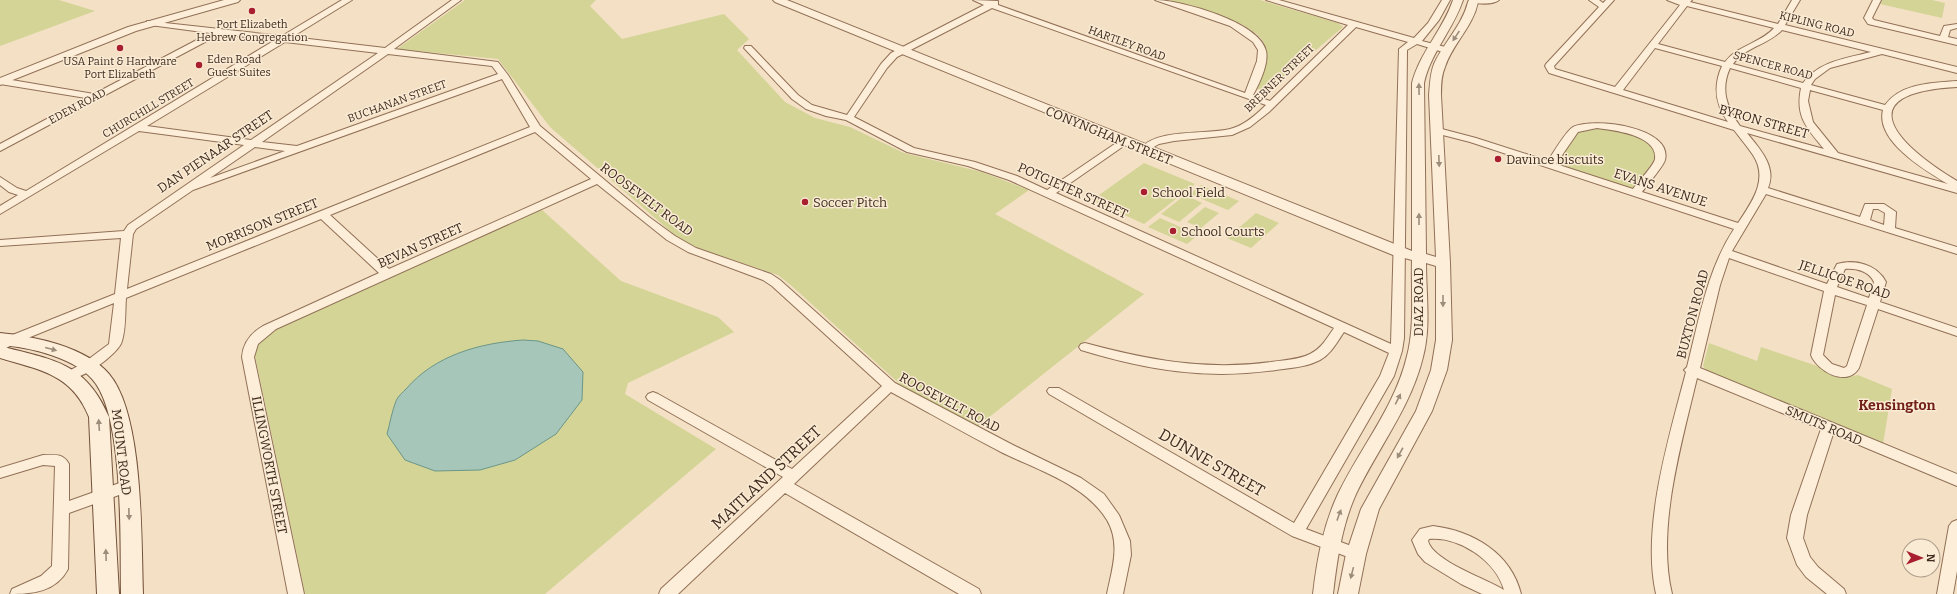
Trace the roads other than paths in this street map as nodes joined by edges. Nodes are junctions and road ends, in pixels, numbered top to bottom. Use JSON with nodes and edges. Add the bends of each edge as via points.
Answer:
{"nodes":[{"id":1,"x":235,"y":0,"type":"edge"},
{"id":2,"x":348,"y":0,"type":"edge"},
{"id":3,"x":457,"y":0,"type":"edge"},
{"id":4,"x":778,"y":0,"type":"edge"},
{"id":5,"x":977,"y":0,"type":"edge"},
{"id":6,"x":1001,"y":0,"type":"edge"},
{"id":7,"x":1159,"y":0,"type":"edge"},
{"id":8,"x":1270,"y":0,"type":"edge"},
{"id":9,"x":1446,"y":0,"type":"edge"},
{"id":10,"x":1458,"y":0,"type":"edge"},
{"id":11,"x":1495,"y":0,"type":"edge"},
{"id":12,"x":1593,"y":0,"type":"edge"},
{"id":13,"x":1610,"y":0,"type":"edge"},
{"id":14,"x":1671,"y":0,"type":"edge"},
{"id":15,"x":1796,"y":0,"type":"edge"},
{"id":16,"x":1877,"y":0,"type":"edge"},
{"id":17,"x":1474,"y":1,"type":"edge"},
{"id":18,"x":1687,"y":2,"type":"edge"},
{"id":19,"x":991,"y":5,"type":"junction"},
{"id":20,"x":1603,"y":6,"type":"junction"},
{"id":21,"x":150,"y":23,"type":"junction"},
{"id":22,"x":1353,"y":25,"type":"junction"},
{"id":23,"x":1780,"y":26,"type":"junction"},
{"id":24,"x":1957,"y":26,"type":"edge"},
{"id":25,"x":219,"y":31,"type":"junction"},
{"id":26,"x":287,"y":39,"type":"junction"},
{"id":27,"x":1942,"y":39,"type":"junction"},
{"id":28,"x":1414,"y":42,"type":"junction"},
{"id":29,"x":1957,"y":42,"type":"edge"},
{"id":30,"x":1653,"y":45,"type":"junction"},
{"id":31,"x":1431,"y":47,"type":"junction"},
{"id":32,"x":748,"y":48,"type":"dead end"},
{"id":33,"x":388,"y":50,"type":"junction"},
{"id":34,"x":901,"y":50,"type":"junction"},
{"id":35,"x":1446,"y":50,"type":"junction"},
{"id":36,"x":1881,"y":51,"type":"junction"},
{"id":37,"x":1728,"y":65,"type":"junction"},
{"id":38,"x":1957,"y":70,"type":"edge"},
{"id":39,"x":504,"y":74,"type":"junction"},
{"id":40,"x":0,"y":81,"type":"edge"},
{"id":41,"x":1957,"y":84,"type":"edge"},
{"id":42,"x":1806,"y":86,"type":"junction"},
{"id":43,"x":1617,"y":91,"type":"junction"},
{"id":44,"x":95,"y":97,"type":"junction"},
{"id":45,"x":1248,"y":97,"type":"junction"},
{"id":46,"x":1271,"y":104,"type":"junction"},
{"id":47,"x":1887,"y":108,"type":"junction"},
{"id":48,"x":849,"y":118,"type":"junction"},
{"id":49,"x":1735,"y":127,"type":"junction"},
{"id":50,"x":138,"y":128,"type":"junction"},
{"id":51,"x":536,"y":128,"type":"junction"},
{"id":52,"x":1438,"y":131,"type":"junction"},
{"id":53,"x":1125,"y":141,"type":"junction"},
{"id":54,"x":251,"y":143,"type":"junction"},
{"id":55,"x":0,"y":148,"type":"edge"},
{"id":56,"x":1145,"y":149,"type":"junction"},
{"id":57,"x":298,"y":150,"type":"junction"},
{"id":58,"x":1835,"y":156,"type":"junction"},
{"id":59,"x":1550,"y":165,"type":"junction"},
{"id":60,"x":0,"y":180,"type":"edge"},
{"id":61,"x":598,"y":180,"type":"junction"},
{"id":62,"x":1957,"y":185,"type":"edge"},
{"id":63,"x":1763,"y":190,"type":"junction"},
{"id":64,"x":1957,"y":190,"type":"edge"},
{"id":65,"x":178,"y":193,"type":"junction"},
{"id":66,"x":1048,"y":194,"type":"junction"},
{"id":67,"x":1635,"y":194,"type":"junction"},
{"id":68,"x":27,"y":195,"type":"junction"},
{"id":69,"x":0,"y":211,"type":"edge"},
{"id":70,"x":323,"y":215,"type":"junction"},
{"id":71,"x":1864,"y":222,"type":"junction"},
{"id":72,"x":1739,"y":227,"type":"junction"},
{"id":73,"x":1889,"y":230,"type":"junction"},
{"id":74,"x":127,"y":234,"type":"junction"},
{"id":75,"x":0,"y":243,"type":"edge"},
{"id":76,"x":1957,"y":251,"type":"edge"},
{"id":77,"x":1398,"y":252,"type":"junction"},
{"id":78,"x":1725,"y":253,"type":"junction"},
{"id":79,"x":1419,"y":258,"type":"junction"},
{"id":80,"x":1443,"y":263,"type":"junction"},
{"id":81,"x":388,"y":275,"type":"junction"},
{"id":82,"x":1830,"y":289,"type":"junction"},
{"id":83,"x":122,"y":295,"type":"junction"},
{"id":84,"x":1874,"y":303,"type":"junction"},
{"id":85,"x":1342,"y":327,"type":"junction"},
{"id":86,"x":1957,"y":332,"type":"edge"},
{"id":87,"x":256,"y":338,"type":"joint"},
{"id":88,"x":3,"y":344,"type":"edge"},
{"id":89,"x":1085,"y":347,"type":"dead end"},
{"id":90,"x":1396,"y":351,"type":"junction"},
{"id":91,"x":1691,"y":370,"type":"junction"},
{"id":92,"x":79,"y":371,"type":"junction"},
{"id":93,"x":890,"y":386,"type":"junction"},
{"id":94,"x":1054,"y":391,"type":"dead end"},
{"id":95,"x":653,"y":397,"type":"dead end"},
{"id":96,"x":1829,"y":427,"type":"junction"},
{"id":97,"x":0,"y":473,"type":"edge"},
{"id":98,"x":1957,"y":480,"type":"edge"},
{"id":99,"x":788,"y":481,"type":"junction"},
{"id":100,"x":128,"y":486,"type":"junction"},
{"id":101,"x":104,"y":496,"type":"junction"},
{"id":102,"x":61,"y":510,"type":"junction"},
{"id":103,"x":1957,"y":526,"type":"edge"},
{"id":104,"x":1297,"y":532,"type":"junction"},
{"id":105,"x":1329,"y":544,"type":"junction"},
{"id":106,"x":1356,"y":554,"type":"junction"},
{"id":107,"x":18,"y":594,"type":"edge"},
{"id":108,"x":108,"y":594,"type":"edge"},
{"id":109,"x":132,"y":594,"type":"edge"},
{"id":110,"x":296,"y":594,"type":"edge"},
{"id":111,"x":667,"y":594,"type":"edge"},
{"id":112,"x":973,"y":594,"type":"edge"},
{"id":113,"x":1115,"y":594,"type":"edge"},
{"id":114,"x":1323,"y":594,"type":"edge"},
{"id":115,"x":1348,"y":594,"type":"edge"},
{"id":116,"x":1498,"y":594,"type":"edge"},
{"id":117,"x":1512,"y":594,"type":"edge"},
{"id":118,"x":1664,"y":594,"type":"edge"},
{"id":119,"x":1838,"y":594,"type":"edge"},
{"id":120,"x":1945,"y":594,"type":"edge"}],
"edges":[{"from":1,"to":21,"type":"street"},
{"from":2,"to":26,"type":"street","name":"CHURCHILL STREET"},
{"from":3,"to":33,"type":"street","name":"DAN PIENAAR STREET"},
{"from":4,"to":34,"type":"street","name":"CONYNGHAM STREET"},
{"from":5,"to":19,"type":"street","name":"HARTLEY ROAD"},
{"from":6,"to":19,"type":"street"},
{"from":7,"to":45,"type":"street","via":[[1238,27],[1256,39],[1262,55]]},
{"from":8,"to":22,"type":"street"},
{"from":9,"to":28,"type":"street","name":"DIAZ ROAD","via":[[1434,21]]},
{"from":10,"to":31,"type":"street","name":"DIAZ ROAD","via":[[1452,16]]},
{"from":11,"to":17,"type":"street"},
{"from":12,"to":20,"type":"street"},
{"from":13,"to":20,"type":"street"},
{"from":14,"to":18,"type":"street","name":"KIPLING ROAD"},
{"from":15,"to":23,"type":"street","name":"BUXTON ROAD"},
{"from":16,"to":27,"type":"street","via":[[1868,18],[1871,22]]},
{"from":17,"to":35,"type":"street","name":"DIAZ ROAD","one_way":true,"via":[[1470,15]]},
{"from":18,"to":23,"type":"street","name":"KIPLING ROAD"},
{"from":18,"to":30,"type":"street"},
{"from":19,"to":34,"type":"street"},
{"from":19,"to":45,"type":"street","name":"HARTLEY ROAD"},
{"from":20,"to":43,"type":"street","name":"BYRON STREET","via":[[1549,66],[1552,71],[1563,76]]},
{"from":21,"to":25,"type":"street","name":"ROOSEVELT ROAD"},
{"from":21,"to":40,"type":"street"},
{"from":22,"to":28,"type":"street"},
{"from":22,"to":46,"type":"street","name":"BREBNER STREET"},
{"from":23,"to":36,"type":"street","name":"KIPLING ROAD"},
{"from":23,"to":37,"type":"street","name":"BUXTON ROAD","via":[[1771,36],[1738,54]]},
{"from":24,"to":27,"type":"street","via":[[1947,28]]},
{"from":25,"to":26,"type":"street","name":"ROOSEVELT ROAD"},
{"from":25,"to":44,"type":"street","name":"EDEN ROAD"},
{"from":26,"to":33,"type":"street","name":"ROOSEVELT ROAD"},
{"from":26,"to":50,"type":"street","name":"CHURCHILL STREET"},
{"from":27,"to":29,"type":"street"},
{"from":28,"to":31,"type":"street"},
{"from":28,"to":77,"type":"street","name":"DIAZ ROAD","via":[[1405,46],[1403,51]]},
{"from":30,"to":37,"type":"street","name":"SPENCER ROAD"},
{"from":30,"to":43,"type":"street"},
{"from":31,"to":35,"type":"street"},
{"from":79,"to":31,"type":"street","name":"DIAZ ROAD","one_way":true,"via":[[1418,83]]},
{"from":32,"to":48,"type":"street","name":"POTGIETER STREET","via":[[802,102],[819,111]]},
{"from":33,"to":39,"type":"street","name":"ROOSEVELT ROAD","via":[[486,62],[498,66]]},
{"from":33,"to":54,"type":"street","name":"DAN PIENAAR STREET"},
{"from":34,"to":48,"type":"street","via":[[884,66]]},
{"from":34,"to":53,"type":"street","name":"CONYNGHAM STREET"},
{"from":35,"to":52,"type":"street","name":"DIAZ ROAD","via":[[1440,63],[1435,95]]},
{"from":36,"to":38,"type":"street","name":"KIPLING ROAD"},
{"from":36,"to":42,"type":"street","via":[[1827,66],[1812,76]]},
{"from":37,"to":42,"type":"street","name":"SPENCER ROAD"},
{"from":37,"to":49,"type":"street","name":"BUXTON ROAD","via":[[1722,77],[1721,95]]},
{"from":39,"to":51,"type":"street","name":"ROOSEVELT ROAD"},
{"from":39,"to":57,"type":"street","name":"BUCHANAN STREET"},
{"from":40,"to":44,"type":"street"},
{"from":41,"to":47,"type":"street","via":[[1910,90],[1894,99]]},
{"from":42,"to":47,"type":"street","name":"SPENCER ROAD"},
{"from":42,"to":58,"type":"street","via":[[1803,101],[1808,123]]},
{"from":43,"to":49,"type":"street","name":"BYRON STREET"},
{"from":44,"to":55,"type":"street","name":"EDEN ROAD"},
{"from":45,"to":46,"type":"street","name":"HARTLEY ROAD"},
{"from":46,"to":56,"type":"street","name":"BREBNER STREET","via":[[1259,116],[1232,132],[1166,140],[1156,142]]},
{"from":47,"to":62,"type":"street","via":[[1887,122],[1901,144],[1924,164]]},
{"from":48,"to":66,"type":"street","name":"POTGIETER STREET","via":[[903,148],[991,170]]},
{"from":49,"to":58,"type":"street","name":"BYRON STREET"},
{"from":49,"to":63,"type":"street","name":"BUXTON ROAD","via":[[1759,156],[1766,176]]},
{"from":50,"to":54,"type":"street","name":"BUCHANAN STREET"},
{"from":50,"to":68,"type":"street","name":"CHURCHILL STREET"},
{"from":51,"to":61,"type":"street","name":"ROOSEVELT ROAD"},
{"from":51,"to":70,"type":"street","name":"MORRISON STREET"},
{"from":52,"to":59,"type":"street","name":"EVANS AVENUE"},
{"from":52,"to":80,"type":"street","name":"DIAZ ROAD","one_way":true},
{"from":53,"to":56,"type":"street","name":"CONYNGHAM STREET"},
{"from":53,"to":66,"type":"street"},
{"from":54,"to":57,"type":"street","name":"BUCHANAN STREET"},
{"from":54,"to":65,"type":"street","name":"DAN PIENAAR STREET"},
{"from":56,"to":77,"type":"street","name":"CONYNGHAM STREET"},
{"from":57,"to":65,"type":"street","name":"BUCHANAN STREET"},
{"from":58,"to":64,"type":"street","name":"BYRON STREET"},
{"from":59,"to":67,"type":"street","name":"EVANS AVENUE"},
{"from":59,"to":67,"type":"street","via":[[1579,127],[1598,125],[1630,130],[1651,141],[1661,150],[1660,160]]},
{"from":60,"to":68,"type":"street","via":[[12,190]]},
{"from":61,"to":81,"type":"street","name":"BEVAN STREET"},
{"from":61,"to":93,"type":"street","name":"ROOSEVELT ROAD","via":[[645,219],[682,245],[767,277],[776,283]]},
{"from":63,"to":71,"type":"street"},
{"from":63,"to":72,"type":"street","name":"BUXTON ROAD"},
{"from":65,"to":74,"type":"street","name":"DAN PIENAAR STREET","via":[[136,222]]},
{"from":66,"to":85,"type":"street","name":"POTGIETER STREET"},
{"from":67,"to":72,"type":"street","name":"EVANS AVENUE"},
{"from":68,"to":69,"type":"street","name":"CHURCHILL STREET"},
{"from":70,"to":81,"type":"street"},
{"from":70,"to":83,"type":"street","name":"MORRISON STREET"},
{"from":71,"to":73,"type":"street"},
{"from":71,"to":73,"type":"street","via":[[1869,206],[1880,206],[1891,212]]},
{"from":72,"to":78,"type":"street","name":"BUXTON ROAD"},
{"from":73,"to":76,"type":"street"},
{"from":74,"to":75,"type":"street"},
{"from":74,"to":83,"type":"street"},
{"from":77,"to":79,"type":"street","name":"CONYNGHAM STREET"},
{"from":77,"to":90,"type":"street","name":"DIAZ ROAD"},
{"from":78,"to":82,"type":"street","name":"JELLICOE ROAD"},
{"from":78,"to":91,"type":"street","name":"BUXTON ROAD","via":[[1711,290]]},
{"from":79,"to":80,"type":"street","name":"CONYNGHAM STREET"},
{"from":105,"to":79,"type":"street","name":"DIAZ ROAD","one_way":true,"via":[[1346,496],[1404,387],[1417,353]]},
{"from":80,"to":106,"type":"street","name":"DIAZ ROAD","one_way":true,"via":[[1444,340],[1439,370],[1424,411],[1370,509]]},
{"from":81,"to":87,"type":"street","name":"BEVAN STREET","via":[[272,326]]},
{"from":82,"to":84,"type":"street","name":"JELLICOE ROAD"},
{"from":82,"to":84,"type":"street","via":[[1841,266],[1860,267],[1880,279]]},
{"from":82,"to":84,"type":"street","via":[[1817,355],[1821,363],[1831,369],[1846,372],[1853,368]]},
{"from":83,"to":88,"type":"street","name":"MORRISON STREET"},
{"from":83,"to":92,"type":"street","via":[[114,346]]},
{"from":84,"to":86,"type":"street","name":"JELLICOE ROAD"},
{"from":85,"to":89,"type":"street","via":[[1324,351],[1315,357],[1241,371],[1139,363]]},
{"from":85,"to":90,"type":"street","name":"POTGIETER STREET"},
{"from":87,"to":110,"type":"street","name":"ILLINGWORTH STREET","via":[[250,345],[248,357]]},
{"from":88,"to":92,"type":"main road","name":"MOUNT ROAD","via":[[36,361],[56,368]]},
{"from":90,"to":104,"type":"street","name":"DIAZ ROAD","via":[[1387,376]]},
{"from":91,"to":96,"type":"street","name":"SMUTS ROAD"},
{"from":91,"to":118,"type":"street","name":"BUXTON ROAD","via":[[1661,520],[1658,557]]},
{"from":92,"to":100,"type":"main road","name":"MOUNT ROAD","via":[[103,379],[116,401],[121,422]]},
{"from":101,"to":92,"type":"main road","name":"MOUNT ROAD","one_way":true,"via":[[99,418]]},
{"from":93,"to":99,"type":"street","name":"MAITLAND STREET"},
{"from":93,"to":113,"type":"street","name":"ROOSEVELT ROAD","via":[[1076,482],[1099,498],[1114,518],[1122,541],[1123,555]]},
{"from":94,"to":104,"type":"street","name":"DUNNE STREET"},
{"from":95,"to":99,"type":"street"},
{"from":96,"to":98,"type":"street","name":"SMUTS ROAD"},
{"from":96,"to":119,"type":"street","via":[[1799,515],[1795,538],[1803,560],[1812,572]]},
{"from":97,"to":102,"type":"street","via":[[43,460],[58,460],[62,464]]},
{"from":99,"to":111,"type":"street","name":"MAITLAND STREET"},
{"from":99,"to":112,"type":"street"},
{"from":100,"to":101,"type":"street"},
{"from":100,"to":109,"type":"main road","name":"MOUNT ROAD","one_way":true},
{"from":101,"to":102,"type":"street"},
{"from":108,"to":101,"type":"main road","name":"MOUNT ROAD","one_way":true},
{"from":102,"to":107,"type":"street","via":[[61,563],[56,574],[47,581]]},
{"from":103,"to":120,"type":"street"},
{"from":104,"to":105,"type":"street","name":"DUNNE STREET"},
{"from":105,"to":106,"type":"street","name":"DUNNE STREET"},
{"from":105,"to":114,"type":"street","name":"DIAZ ROAD"},
{"from":106,"to":115,"type":"street","name":"DIAZ ROAD","one_way":true},
{"from":116,"to":117,"type":"street","via":[[1433,559],[1421,547],[1421,537],[1425,533],[1437,532],[1479,548],[1499,563],[1509,581]]}]}
